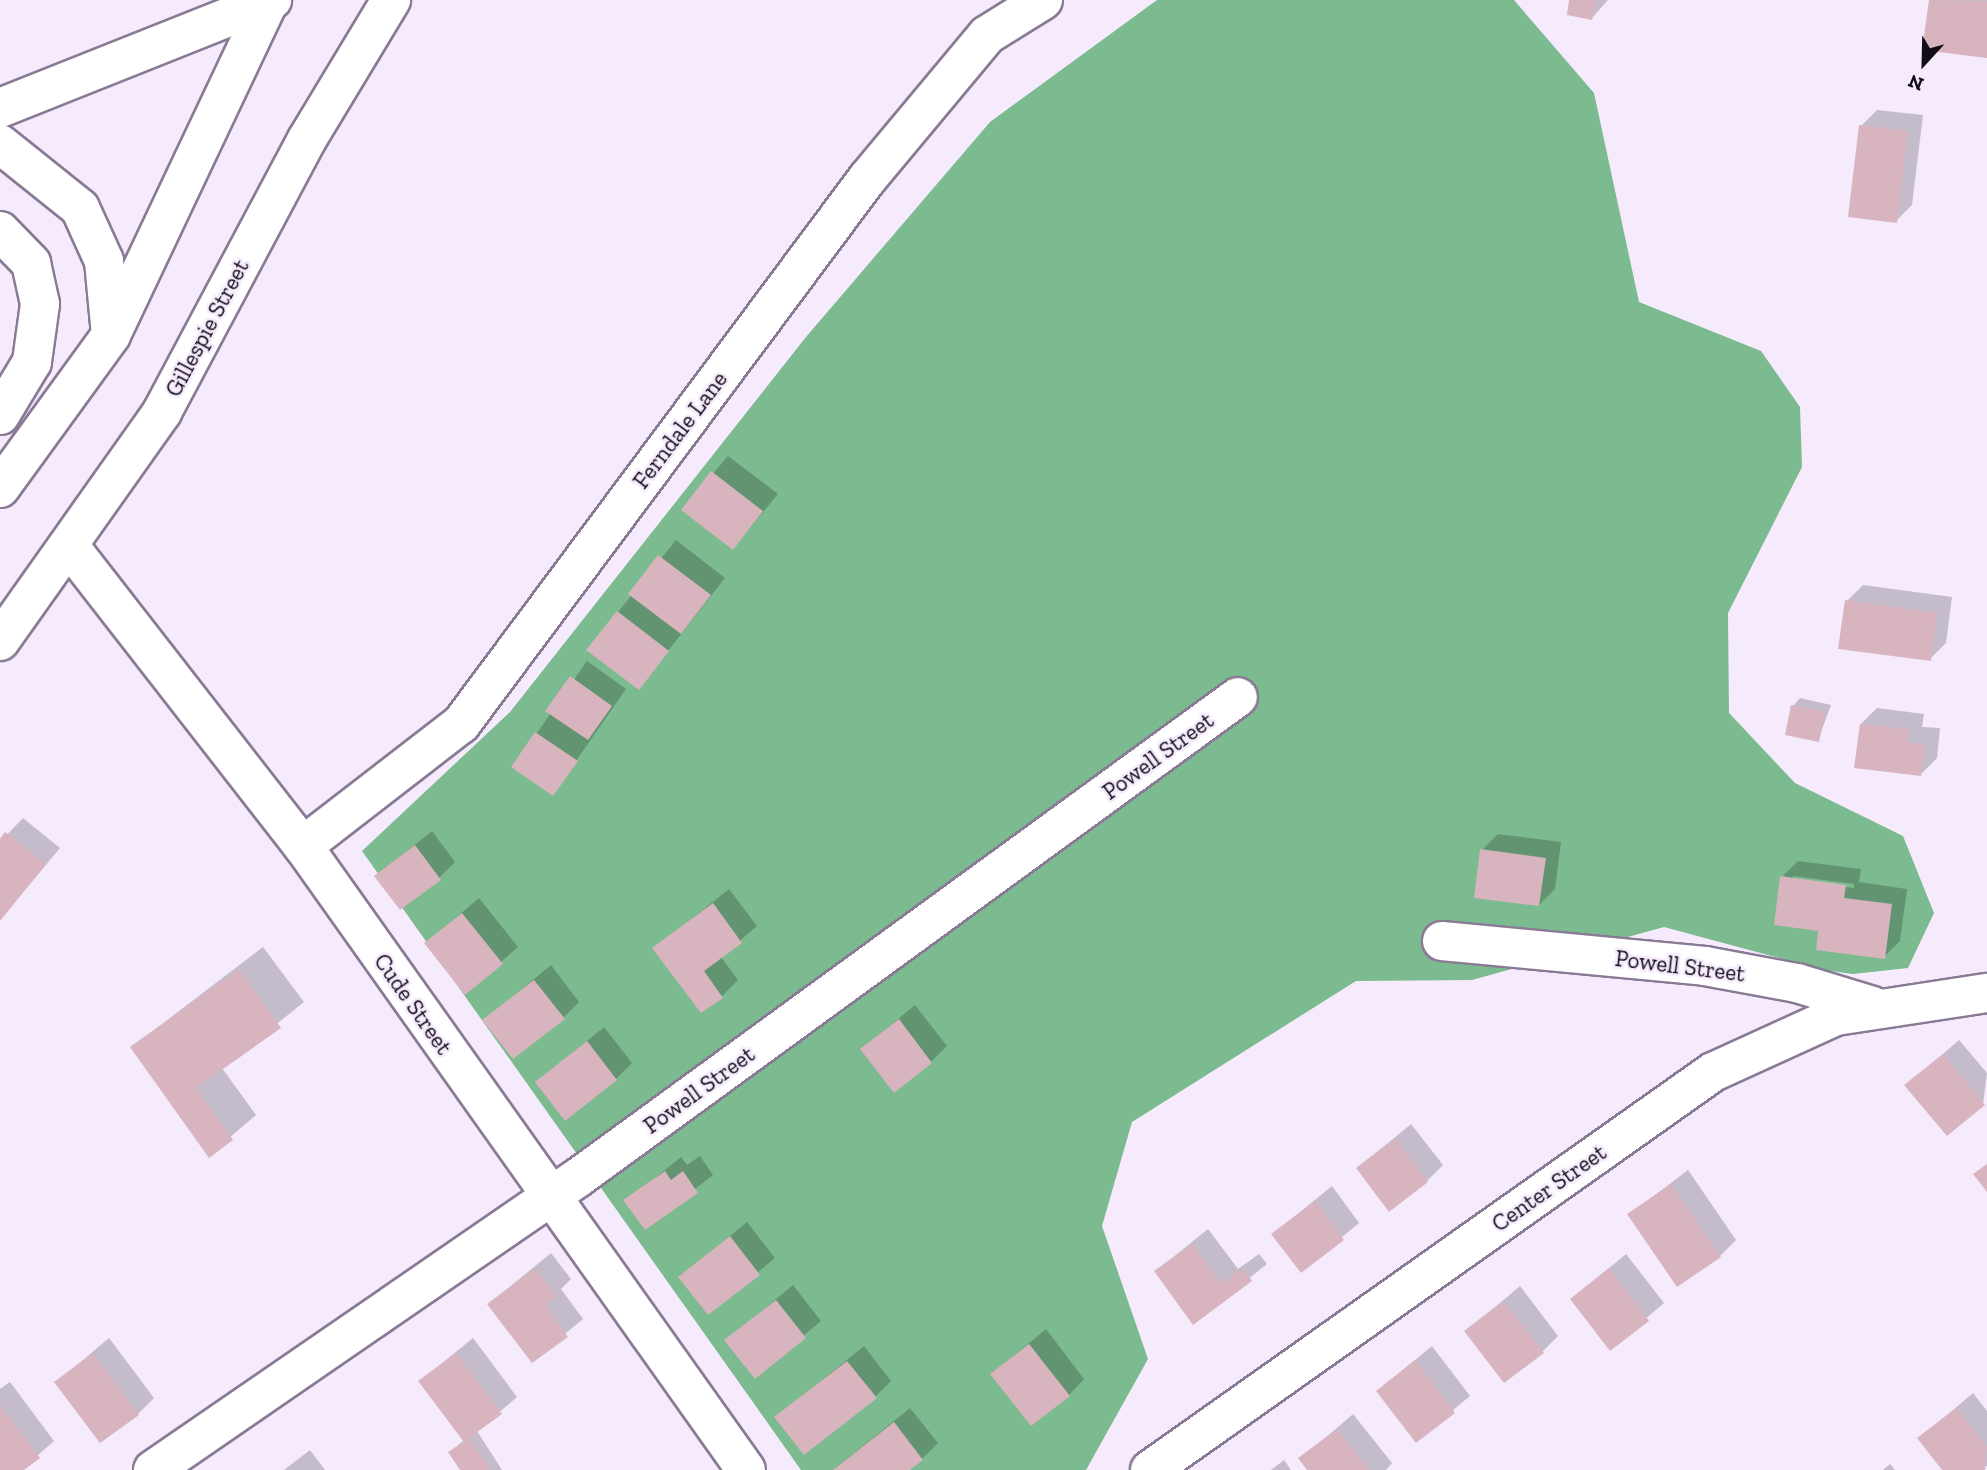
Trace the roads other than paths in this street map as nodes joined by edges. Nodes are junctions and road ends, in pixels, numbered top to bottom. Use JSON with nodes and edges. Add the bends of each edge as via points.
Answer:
{"nodes":[{"id":1,"x":391,"y":0,"type":"edge"},
{"id":2,"x":1043,"y":0,"type":"edge"},
{"id":3,"x":269,"y":1,"type":"edge"},
{"id":4,"x":0,"y":108,"type":"edge"},
{"id":5,"x":0,"y":144,"type":"edge"},
{"id":6,"x":0,"y":231,"type":"edge"},
{"id":7,"x":111,"y":335,"type":"junction"},
{"id":8,"x":0,"y":415,"type":"edge"},
{"id":9,"x":3,"y":477,"type":"edge"},
{"id":10,"x":70,"y":547,"type":"junction"},
{"id":11,"x":0,"y":641,"type":"edge"},
{"id":12,"x":1238,"y":697,"type":"dead end"},
{"id":13,"x":303,"y":846,"type":"junction"},
{"id":14,"x":1442,"y":940,"type":"dead end"},
{"id":15,"x":1987,"y":993,"type":"edge"},
{"id":16,"x":1873,"y":1006,"type":"junction"},
{"id":17,"x":547,"y":1196,"type":"junction"},
{"id":18,"x":153,"y":1470,"type":"edge"},
{"id":19,"x":746,"y":1470,"type":"edge"},
{"id":20,"x":1150,"y":1470,"type":"edge"}],
"edges":[{"from":1,"to":10,"type":"main road","name":"Gillespie Street","via":[[306,141],[162,412]]},
{"from":2,"to":13,"type":"main road","name":"Ferndale Lane","via":[[987,35],[867,179],[461,724]]},
{"from":3,"to":4,"type":"main road"},
{"from":3,"to":7,"type":"main road"},
{"from":5,"to":7,"type":"main road","via":[[80,208],[104,261]]},
{"from":6,"to":8,"type":"main road","via":[[31,263],[40,304],[32,362]]},
{"from":7,"to":9,"type":"main road"},
{"from":10,"to":11,"type":"main road","name":"Gillespie Street"},
{"from":10,"to":13,"type":"main road","name":"Cude Street"},
{"from":12,"to":17,"type":"main road","name":"Powell Street"},
{"from":13,"to":17,"type":"main road","name":"Cude Street"},
{"from":14,"to":16,"type":"main road","name":"Powell Street","via":[[1705,966],[1797,983]]},
{"from":15,"to":16,"type":"main road","name":"Center Street"},
{"from":16,"to":20,"type":"main road","name":"Center Street","via":[[1773,1041],[1713,1072]]},
{"from":17,"to":18,"type":"main road","name":"Powell Street"},
{"from":17,"to":19,"type":"main road","name":"Cude Street"}]}
